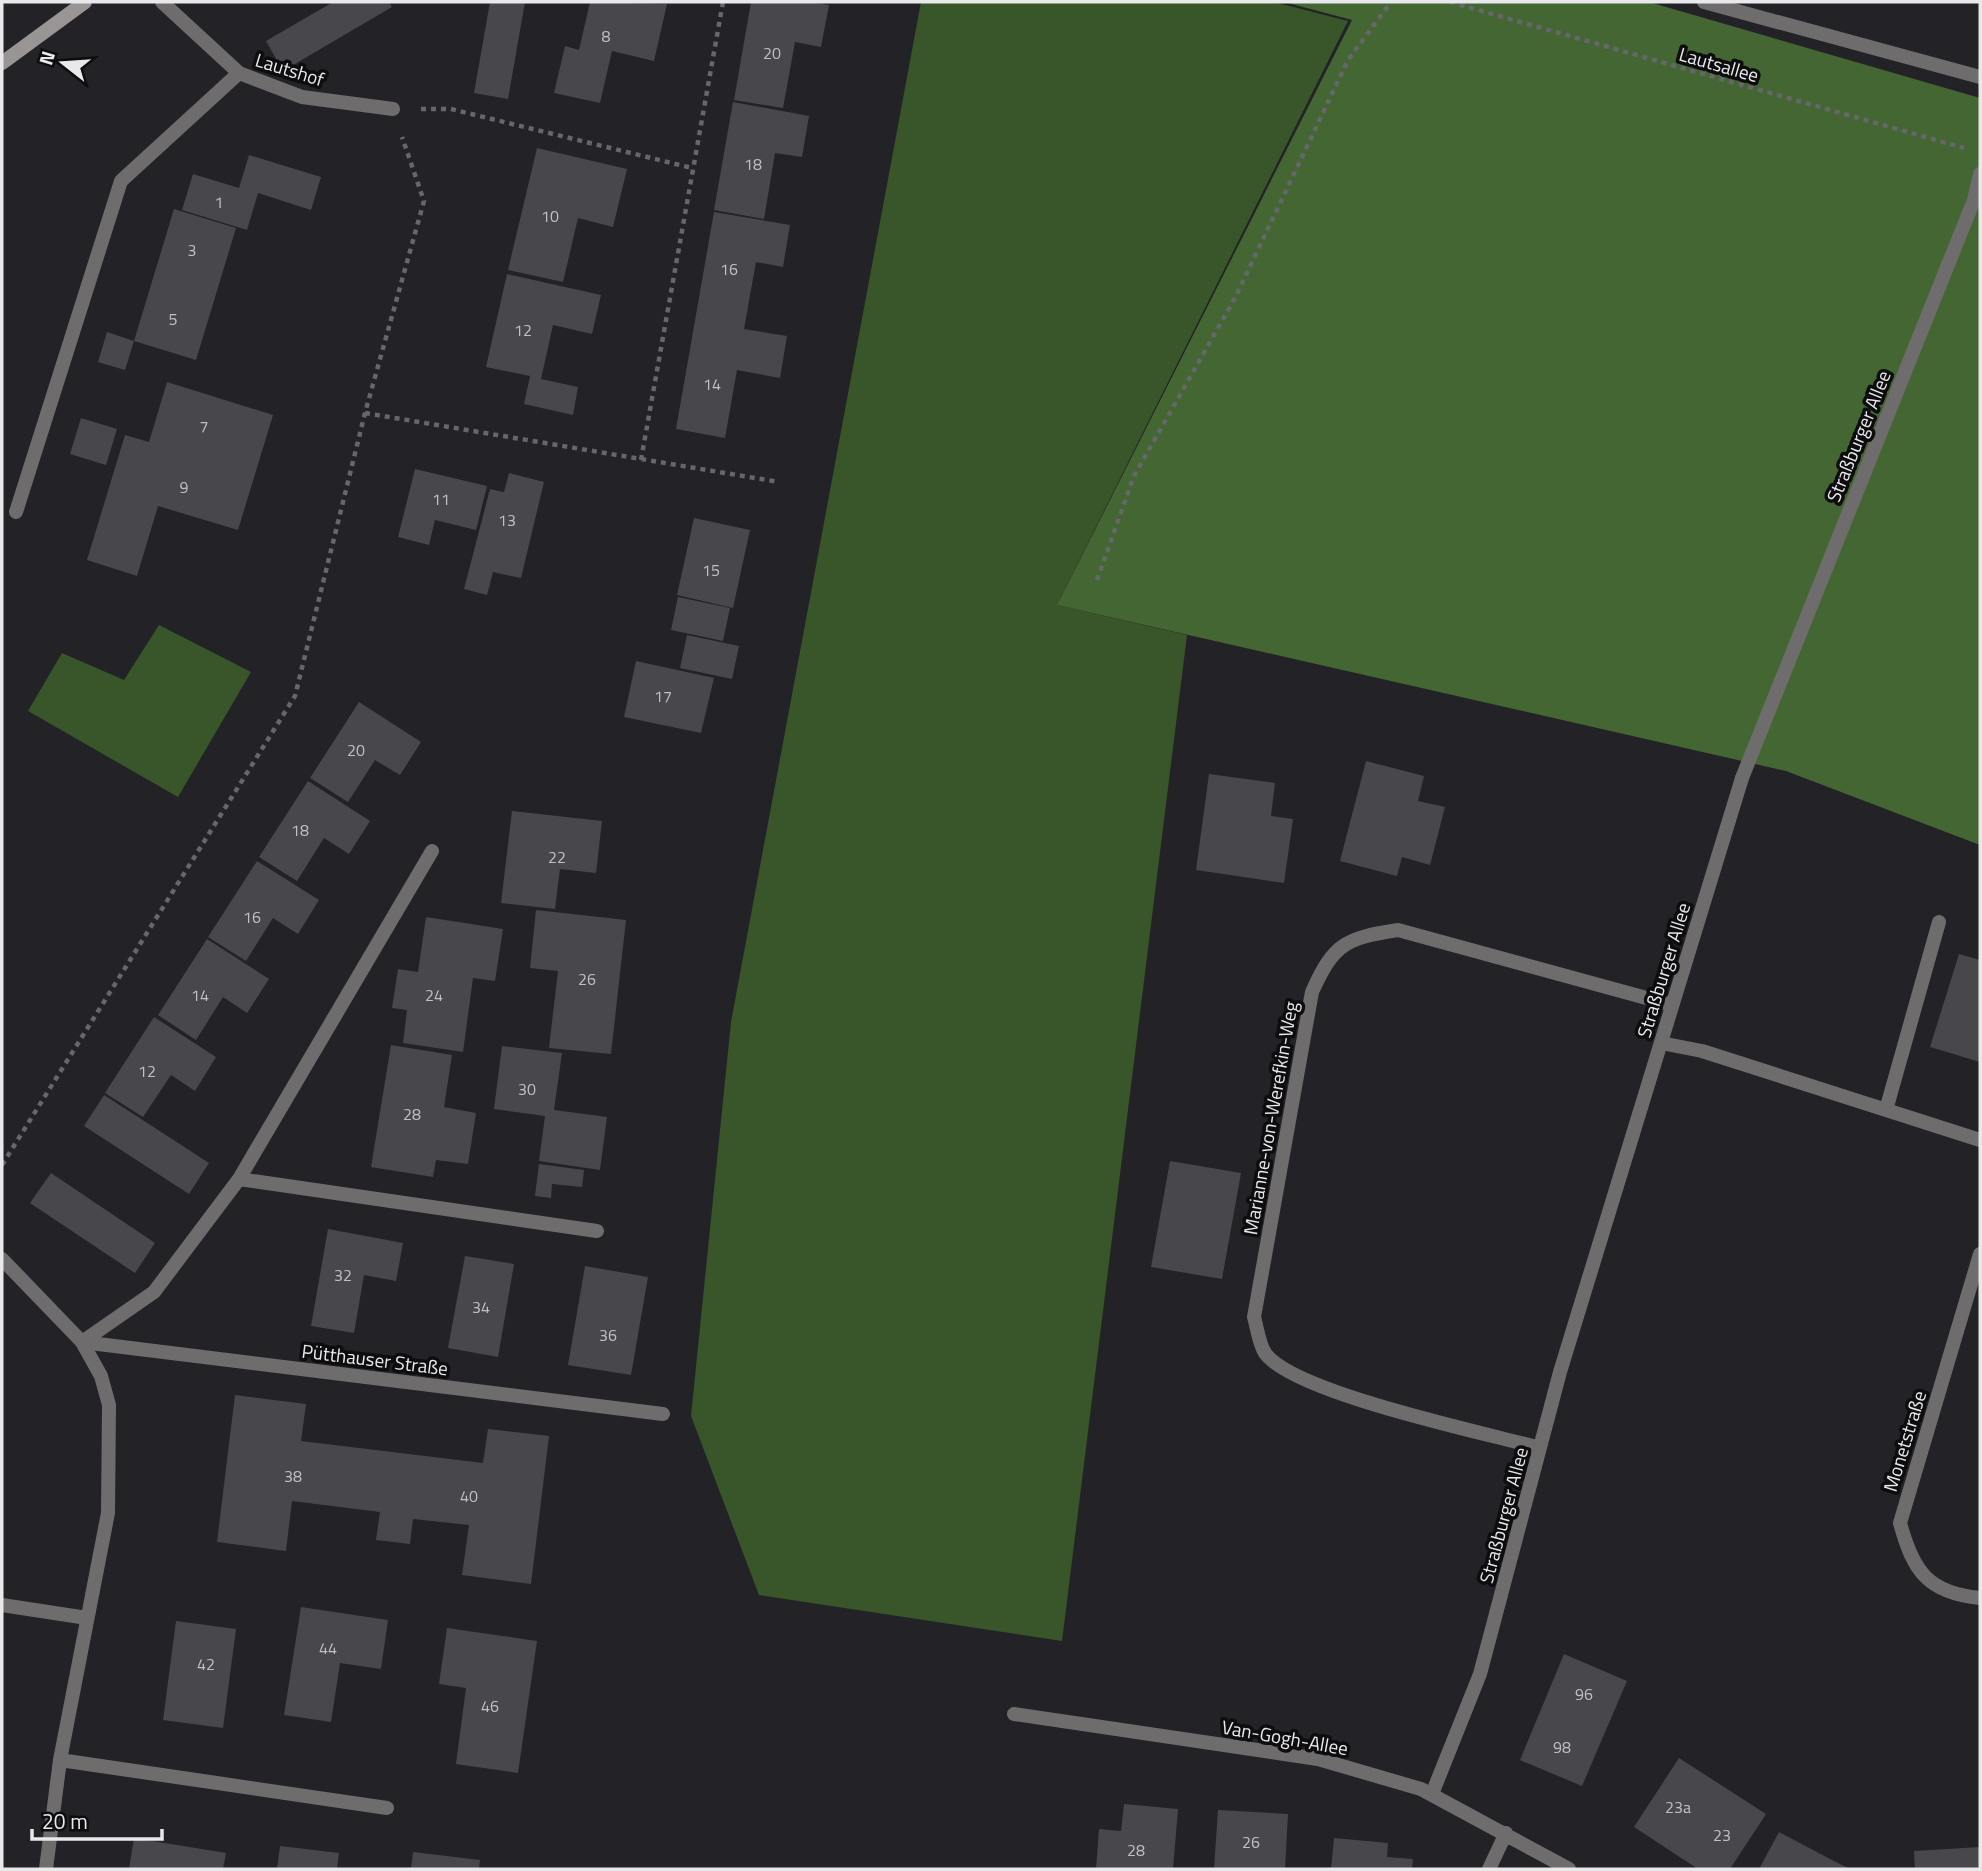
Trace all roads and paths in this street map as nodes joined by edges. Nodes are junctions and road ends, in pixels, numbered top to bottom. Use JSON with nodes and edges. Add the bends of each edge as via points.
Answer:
{"nodes":[{"id":1,"x":85,"y":2,"type":"edge"},
{"id":2,"x":162,"y":2,"type":"edge"},
{"id":3,"x":723,"y":2,"type":"edge"},
{"id":4,"x":1391,"y":2,"type":"edge"},
{"id":5,"x":1450,"y":2,"type":"edge"},
{"id":6,"x":1704,"y":2,"type":"edge"},
{"id":7,"x":2,"y":63,"type":"edge"},
{"id":8,"x":239,"y":74,"type":"junction"},
{"id":9,"x":1980,"y":78,"type":"edge"},
{"id":10,"x":393,"y":109,"type":"junction"},
{"id":11,"x":1967,"y":149,"type":"dead end"},
{"id":12,"x":692,"y":168,"type":"junction"},
{"id":13,"x":1980,"y":174,"type":"edge"},
{"id":14,"x":365,"y":413,"type":"junction"},
{"id":15,"x":641,"y":460,"type":"junction"},
{"id":16,"x":779,"y":482,"type":"dead end"},
{"id":17,"x":16,"y":512,"type":"dead end"},
{"id":18,"x":1097,"y":580,"type":"dead end"},
{"id":19,"x":432,"y":851,"type":"dead end"},
{"id":20,"x":1939,"y":922,"type":"dead end"},
{"id":21,"x":1672,"y":1005,"type":"junction"},
{"id":22,"x":1661,"y":1042,"type":"junction"},
{"id":23,"x":1886,"y":1110,"type":"junction"},
{"id":24,"x":1980,"y":1140,"type":"edge"},
{"id":25,"x":2,"y":1165,"type":"edge"},
{"id":26,"x":239,"y":1179,"type":"junction"},
{"id":27,"x":597,"y":1231,"type":"dead end"},
{"id":28,"x":1980,"y":1254,"type":"edge"},
{"id":29,"x":2,"y":1259,"type":"edge"},
{"id":30,"x":82,"y":1342,"type":"junction"},
{"id":31,"x":663,"y":1414,"type":"dead end"},
{"id":32,"x":1541,"y":1448,"type":"junction"},
{"id":33,"x":1980,"y":1598,"type":"edge"},
{"id":34,"x":2,"y":1605,"type":"edge"},
{"id":35,"x":87,"y":1618,"type":"junction"},
{"id":36,"x":1014,"y":1714,"type":"dead end"},
{"id":37,"x":60,"y":1760,"type":"junction"},
{"id":38,"x":1432,"y":1794,"type":"junction"},
{"id":39,"x":387,"y":1808,"type":"dead end"},
{"id":40,"x":1506,"y":1833,"type":"junction"},
{"id":41,"x":46,"y":1869,"type":"edge"},
{"id":42,"x":1489,"y":1869,"type":"edge"},
{"id":43,"x":1569,"y":1869,"type":"edge"}],
"edges":[{"from":1,"to":7,"type":"main road"},
{"from":2,"to":8,"type":"street","name":"Lautshof"},
{"from":3,"to":12,"type":"path"},
{"from":4,"to":18,"type":"path","via":[[1348,60],[1235,298],[1134,477]]},
{"from":5,"to":11,"type":"path","name":"Lautsallee"},
{"from":6,"to":9,"type":"street"},
{"from":8,"to":10,"type":"street","name":"Lautshof","via":[[302,97]]},
{"from":8,"to":17,"type":"street","via":[[121,181]]},
{"from":10,"to":12,"type":"path","via":[[451,109]]},
{"from":10,"to":14,"type":"path","via":[[424,201]]},
{"from":12,"to":15,"type":"path"},
{"from":13,"to":21,"type":"street","name":"Straßburger Allee","via":[[1974,200],[1742,778]]},
{"from":14,"to":15,"type":"path"},
{"from":14,"to":25,"type":"path","via":[[295,696]]},
{"from":15,"to":16,"type":"path"},
{"from":19,"to":26,"type":"street"},
{"from":20,"to":23,"type":"street"},
{"from":21,"to":22,"type":"street","name":"Straßburger Allee"},
{"from":21,"to":32,"type":"street","name":"Marianne-von-Werefkin-Weg","via":[[1398,930],[1356,937],[1327,960],[1312,992],[1254,1317],[1265,1353],[1292,1375],[1335,1392]]},
{"from":22,"to":23,"type":"street"},
{"from":22,"to":32,"type":"street","name":"Straßburger Allee"},
{"from":23,"to":24,"type":"street"},
{"from":26,"to":27,"type":"street"},
{"from":26,"to":30,"type":"street","via":[[154,1292]]},
{"from":28,"to":33,"type":"street","name":"Monetstraße","via":[[1900,1523],[1909,1557],[1930,1582],[1957,1596]]},
{"from":29,"to":30,"type":"street"},
{"from":30,"to":31,"type":"street","name":"Pütthauser Straße"},
{"from":30,"to":35,"type":"street","via":[[101,1376],[109,1405],[108,1513]]},
{"from":32,"to":38,"type":"street","name":"Straßburger Allee","via":[[1480,1674]]},
{"from":34,"to":35,"type":"street"},
{"from":35,"to":37,"type":"street"},
{"from":36,"to":38,"type":"street","name":"Van-Gogh-Allee","via":[[1318,1759]]},
{"from":37,"to":39,"type":"street"},
{"from":37,"to":41,"type":"street"},
{"from":38,"to":40,"type":"street","name":"Van-Gogh-Allee"},
{"from":40,"to":42,"type":"street"},
{"from":40,"to":43,"type":"street","name":"Van-Gogh-Allee"}]}
